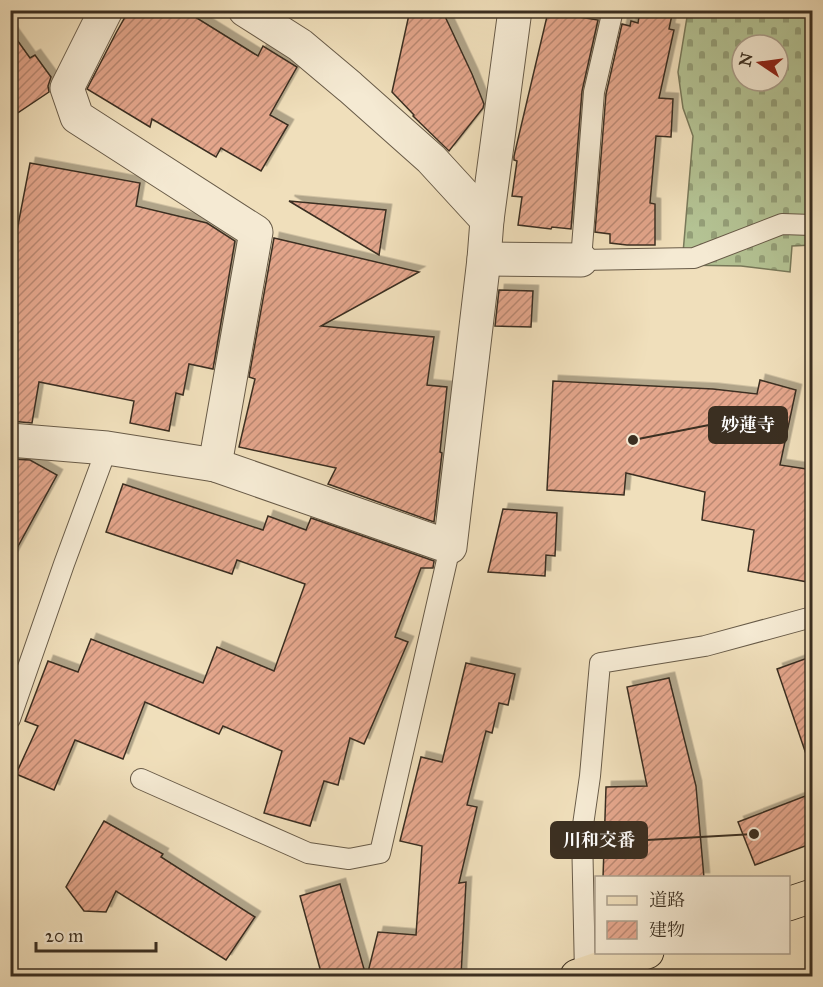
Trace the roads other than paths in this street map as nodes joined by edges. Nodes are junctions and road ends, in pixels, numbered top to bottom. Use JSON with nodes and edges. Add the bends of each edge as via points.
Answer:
{"nodes":[{"id":1,"x":106,"y":10,"type":"edge"},
{"id":2,"x":245,"y":10,"type":"edge"},
{"id":3,"x":292,"y":10,"type":"edge"},
{"id":4,"x":515,"y":10,"type":"edge"},
{"id":5,"x":613,"y":10,"type":"edge"},
{"id":6,"x":300,"y":45,"type":"junction"},
{"id":7,"x":487,"y":220,"type":"junction"},
{"id":8,"x":813,"y":225,"type":"edge"},
{"id":9,"x":484,"y":259,"type":"junction"},
{"id":10,"x":581,"y":260,"type":"junction"},
{"id":11,"x":10,"y":440,"type":"edge"},
{"id":12,"x":107,"y":448,"type":"junction"},
{"id":13,"x":215,"y":465,"type":"junction"},
{"id":14,"x":450,"y":547,"type":"junction"},
{"id":15,"x":813,"y":617,"type":"edge"},
{"id":16,"x":10,"y":719,"type":"edge"},
{"id":17,"x":141,"y":779,"type":"dead end"},
{"id":18,"x":813,"y":896,"type":"edge"},
{"id":19,"x":790,"y":904,"type":"edge"},
{"id":20,"x":641,"y":954,"type":"edge"},
{"id":21,"x":581,"y":975,"type":"edge"}],
"edges":[{"from":1,"to":13,"type":"street","via":[[67,88],[77,117],[256,232]]},
{"from":2,"to":6,"type":"street"},
{"from":3,"to":6,"type":"street"},
{"from":4,"to":7,"type":"street"},
{"from":5,"to":10,"type":"lane","via":[[594,92]]},
{"from":6,"to":7,"type":"street","via":[[431,159]]},
{"from":7,"to":9,"type":"street"},
{"from":8,"to":10,"type":"lane","via":[[782,224],[694,258]]},
{"from":9,"to":10,"type":"street"},
{"from":9,"to":14,"type":"street"},
{"from":11,"to":12,"type":"street"},
{"from":12,"to":13,"type":"street"},
{"from":12,"to":16,"type":"lane"},
{"from":13,"to":14,"type":"street"},
{"from":14,"to":17,"type":"lane","via":[[380,853],[349,860],[308,853]]},
{"from":15,"to":21,"type":"lane","via":[[705,646],[600,663],[582,832]]},
{"from":18,"to":19,"type":"main road"},
{"from":20,"to":21,"type":"main road"}]}
